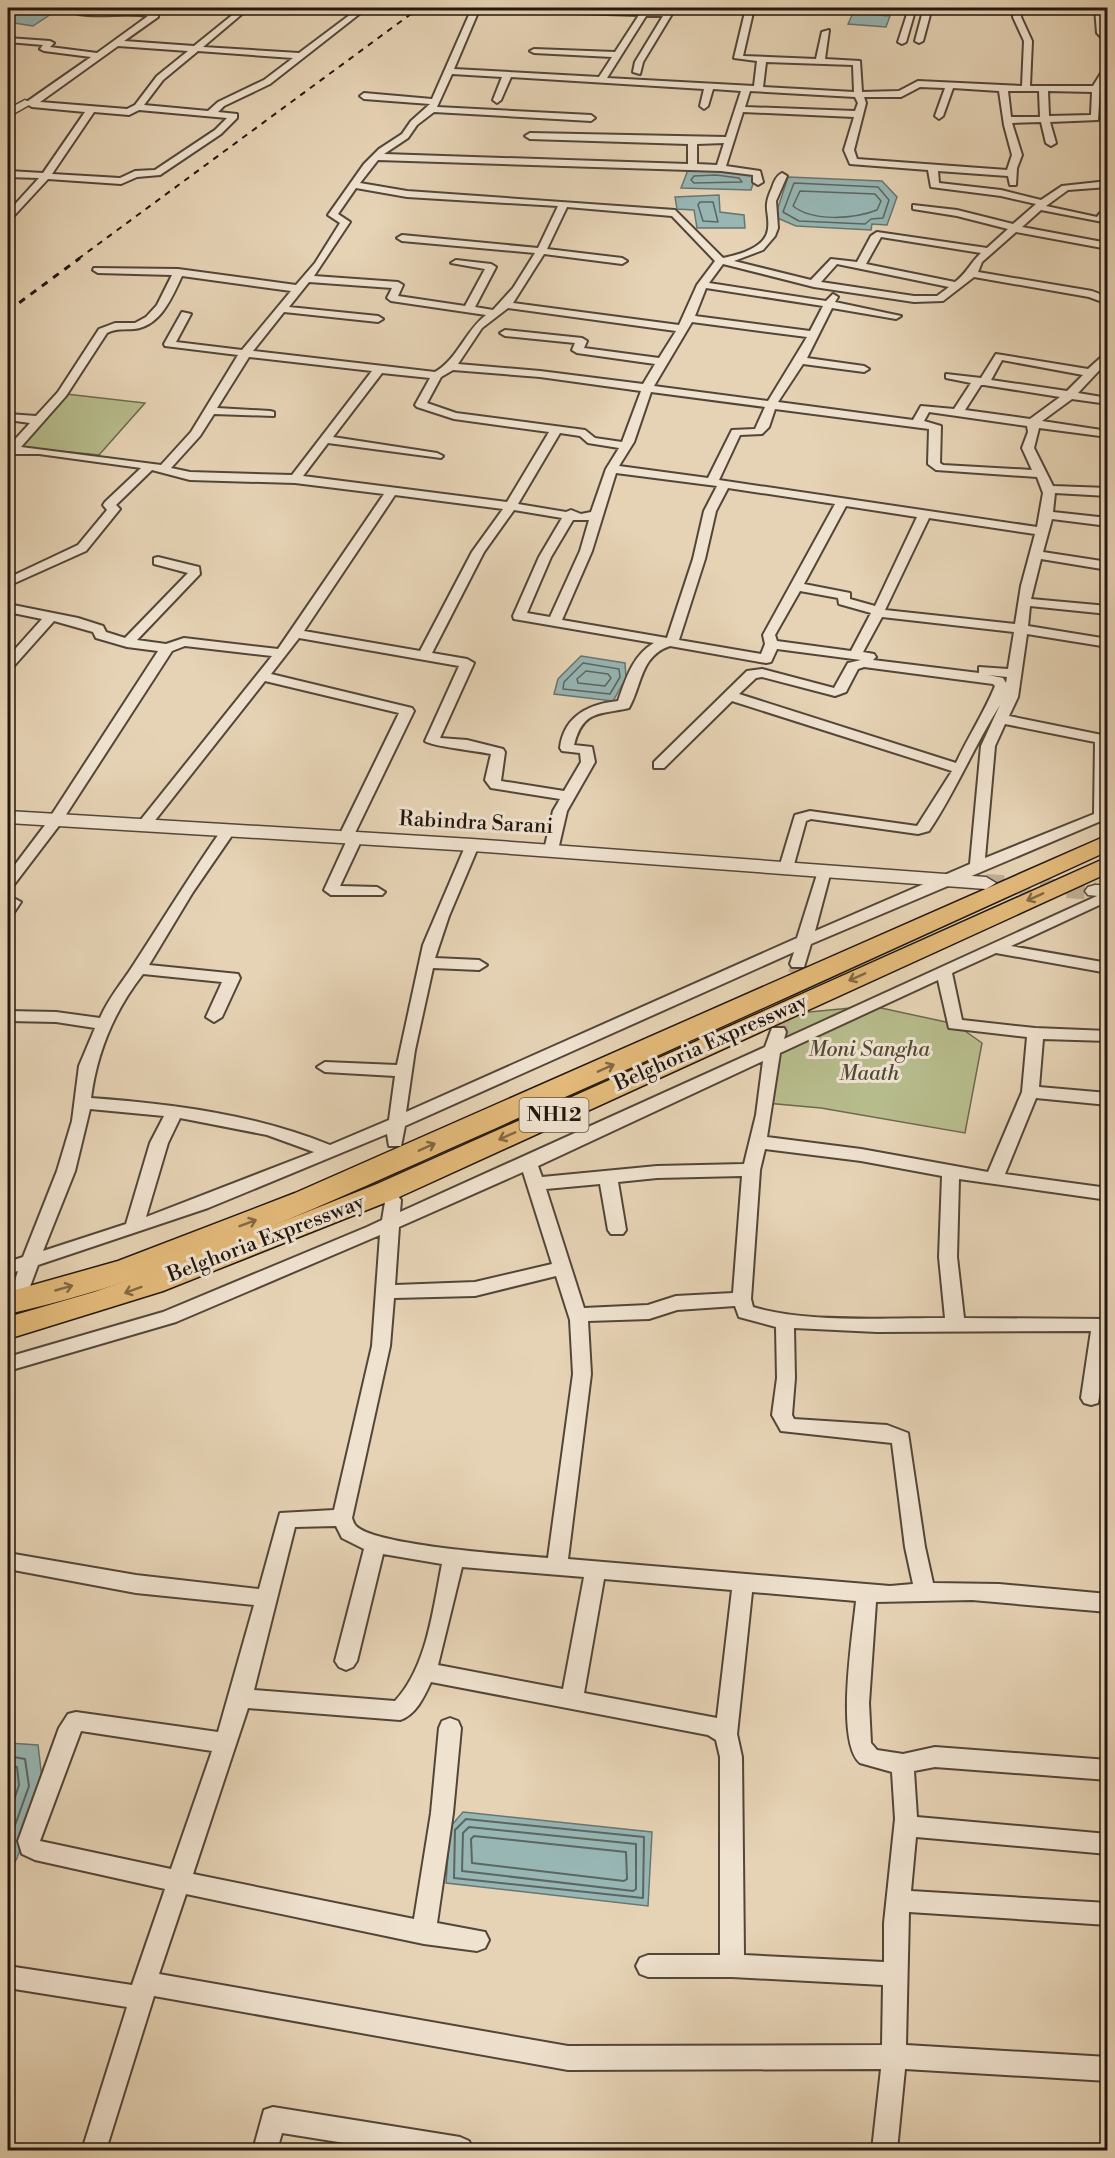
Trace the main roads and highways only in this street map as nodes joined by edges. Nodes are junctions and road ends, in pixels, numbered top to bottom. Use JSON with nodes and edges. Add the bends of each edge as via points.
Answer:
{"nodes":[{"id":1,"x":1107,"y":842,"type":"edge"},
{"id":2,"x":1107,"y":864,"type":"edge"},
{"id":3,"x":15,"y":1295,"type":"edge"},
{"id":4,"x":8,"y":1328,"type":"edge"}],
"edges":[{"from":3,"to":1,"type":"highway","name":"Belghoria Expressway","number":"NH12","one_way":true,"via":[[101,1277],[311,1198]]},
{"from":2,"to":4,"type":"highway","name":"Belghoria Expressway","number":"NH12","one_way":true,"via":[[357,1203],[115,1297]]}]}
